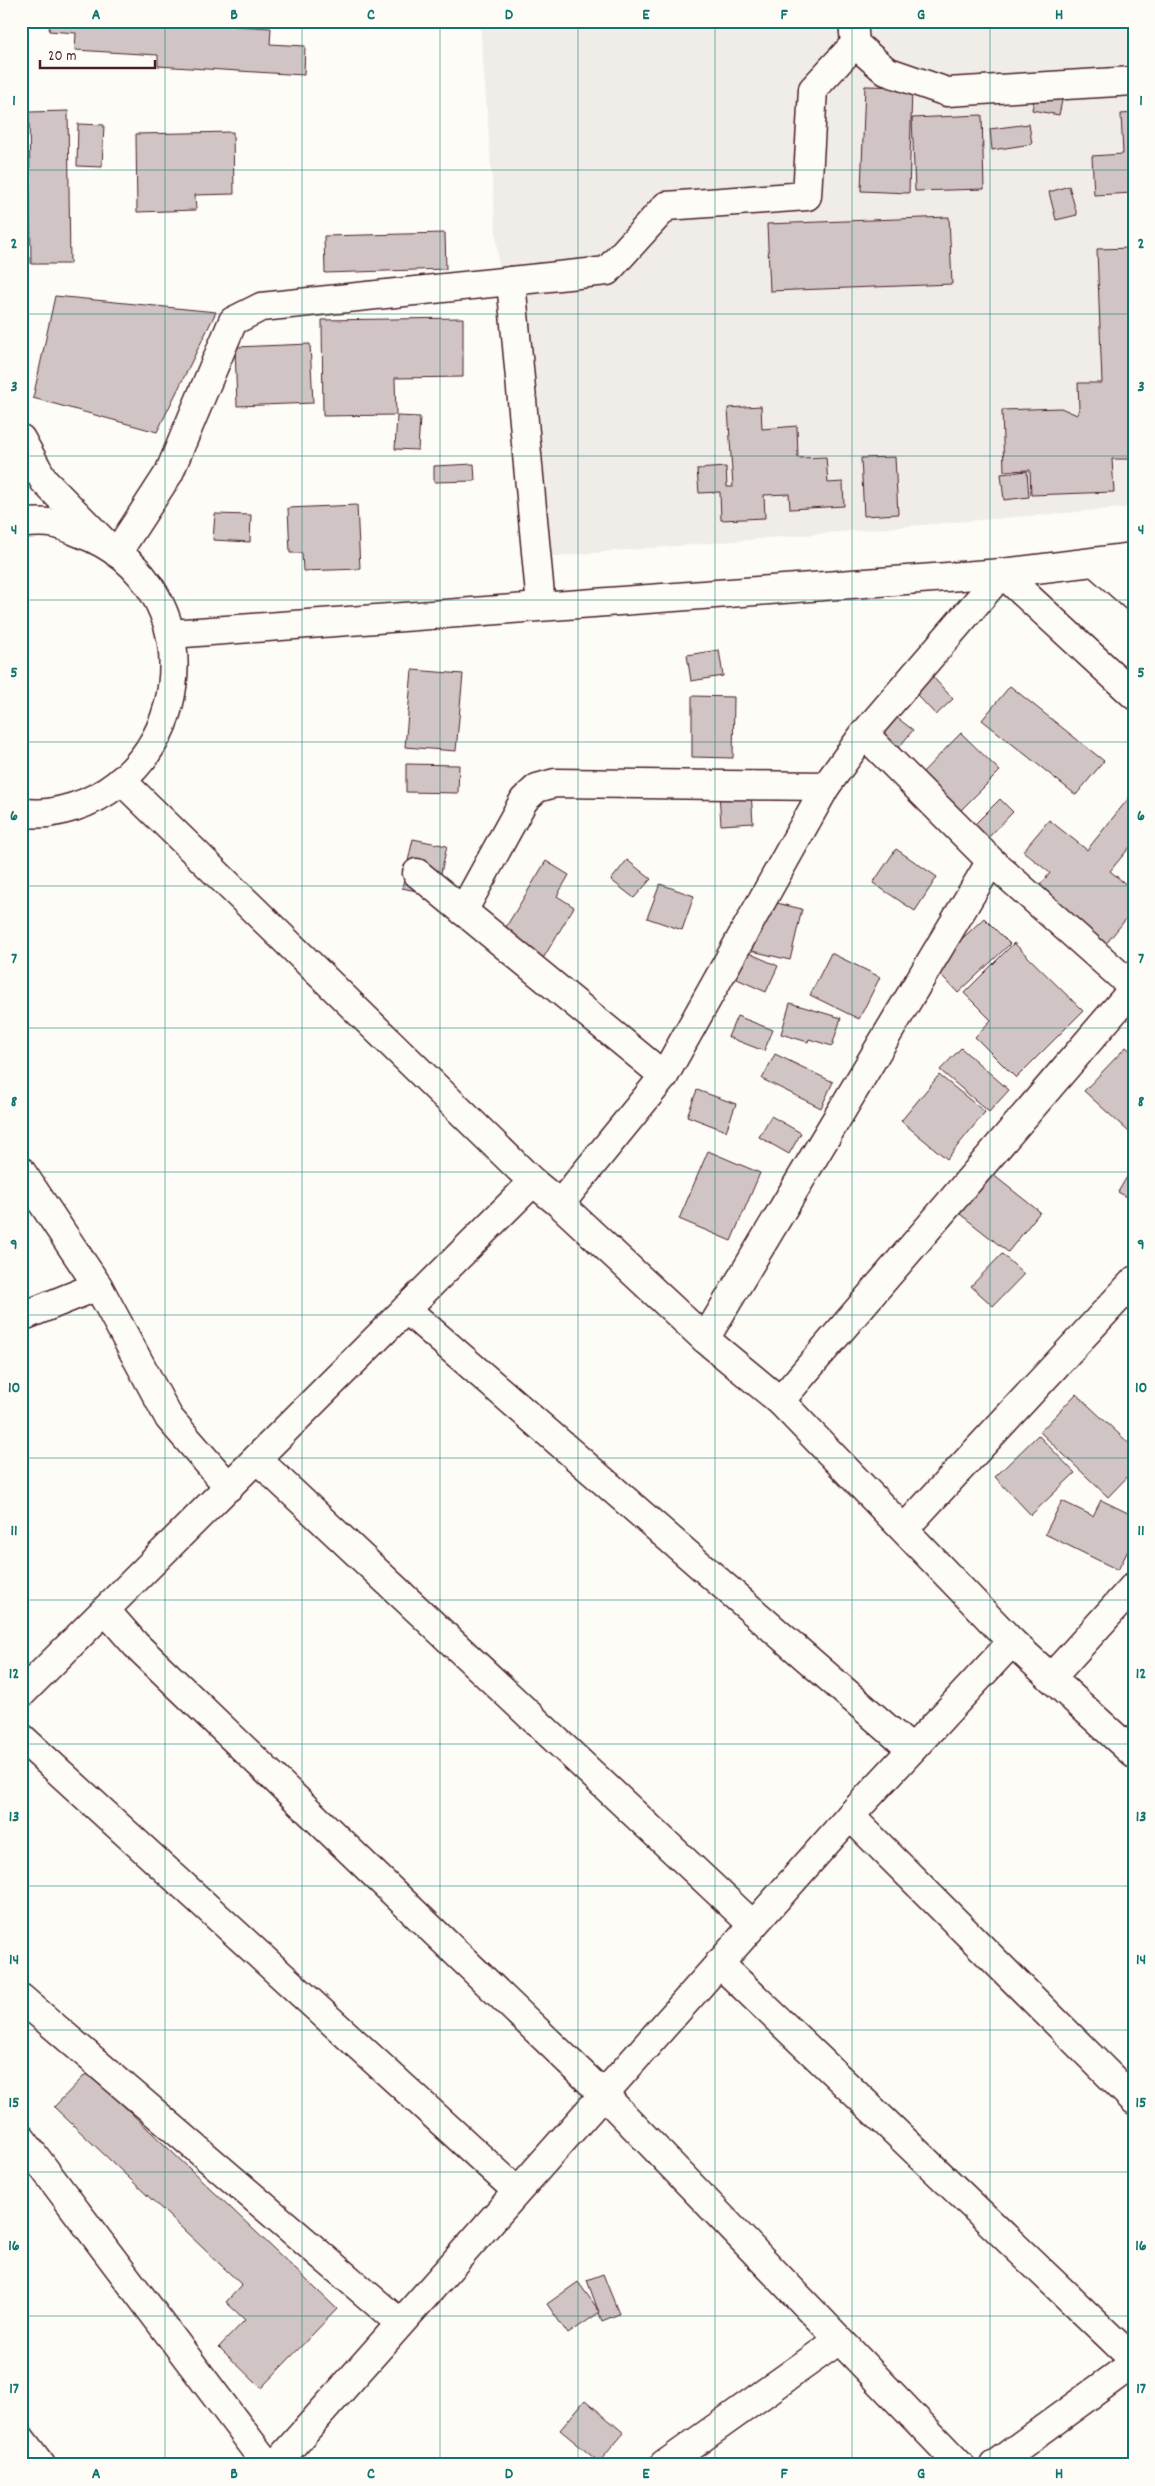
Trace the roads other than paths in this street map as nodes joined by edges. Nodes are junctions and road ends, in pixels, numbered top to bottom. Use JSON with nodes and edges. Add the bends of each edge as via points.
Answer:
{"nodes":[{"id":1,"x":854,"y":33,"type":"edge"},
{"id":2,"x":1134,"y":81,"type":"edge"},
{"id":3,"x":511,"y":281,"type":"junction"},
{"id":4,"x":21,"y":439,"type":"edge"},
{"id":5,"x":21,"y":523,"type":"edge"},
{"id":6,"x":110,"y":547,"type":"junction"},
{"id":7,"x":1134,"y":557,"type":"edge"},
{"id":8,"x":1095,"y":562,"type":"junction"},
{"id":9,"x":1002,"y":572,"type":"junction"},
{"id":10,"x":1134,"y":597,"type":"edge"},
{"id":11,"x":541,"y":606,"type":"junction"},
{"id":12,"x":171,"y":634,"type":"junction"},
{"id":13,"x":1134,"y":695,"type":"edge"},
{"id":14,"x":864,"y":734,"type":"junction"},
{"id":15,"x":122,"y":781,"type":"junction"},
{"id":16,"x":826,"y":786,"type":"junction"},
{"id":17,"x":21,"y":813,"type":"edge"},
{"id":18,"x":991,"y":861,"type":"junction"},
{"id":19,"x":417,"y":873,"type":"dead end"},
{"id":20,"x":464,"y":911,"type":"junction"},
{"id":21,"x":1134,"y":988,"type":"edge"},
{"id":22,"x":664,"y":1076,"type":"junction"},
{"id":23,"x":21,"y":1171,"type":"edge"},
{"id":24,"x":533,"y":1182,"type":"junction"},
{"id":25,"x":560,"y":1204,"type":"junction"},
{"id":26,"x":1134,"y":1281,"type":"edge"},
{"id":27,"x":98,"y":1286,"type":"junction"},
{"id":28,"x":406,"y":1308,"type":"junction"},
{"id":29,"x":21,"y":1317,"type":"edge"},
{"id":30,"x":705,"y":1339,"type":"junction"},
{"id":31,"x":780,"y":1401,"type":"junction"},
{"id":32,"x":257,"y":1459,"type":"junction"},
{"id":33,"x":229,"y":1488,"type":"junction"},
{"id":34,"x":904,"y":1530,"type":"junction"},
{"id":35,"x":1134,"y":1586,"type":"edge"},
{"id":36,"x":106,"y":1611,"type":"junction"},
{"id":37,"x":1012,"y":1642,"type":"junction"},
{"id":38,"x":1051,"y":1678,"type":"junction"},
{"id":39,"x":21,"y":1694,"type":"edge"},
{"id":40,"x":21,"y":1737,"type":"edge"},
{"id":41,"x":911,"y":1749,"type":"junction"},
{"id":42,"x":1134,"y":1754,"type":"edge"},
{"id":43,"x":850,"y":1816,"type":"junction"},
{"id":44,"x":753,"y":1925,"type":"junction"},
{"id":45,"x":719,"y":1963,"type":"junction"},
{"id":46,"x":21,"y":1998,"type":"edge"},
{"id":47,"x":603,"y":2094,"type":"junction"},
{"id":48,"x":1134,"y":2100,"type":"edge"},
{"id":49,"x":21,"y":2138,"type":"edge"},
{"id":50,"x":518,"y":2191,"type":"junction"},
{"id":51,"x":400,"y":2323,"type":"junction"},
{"id":52,"x":839,"y":2340,"type":"junction"},
{"id":53,"x":1134,"y":2361,"type":"edge"},
{"id":54,"x":21,"y":2439,"type":"edge"},
{"id":55,"x":41,"y":2465,"type":"edge"},
{"id":56,"x":268,"y":2465,"type":"edge"},
{"id":57,"x":274,"y":2465,"type":"edge"},
{"id":58,"x":664,"y":2465,"type":"edge"},
{"id":59,"x":960,"y":2465,"type":"edge"},
{"id":60,"x":994,"y":2465,"type":"edge"}],
"edges":[{"from":1,"to":2,"type":"main road","via":[[886,72],[947,92]]},
{"from":1,"to":3,"type":"main road","via":[[813,89],[807,196],[666,206],[607,271]]},
{"from":3,"to":6,"type":"main road","via":[[261,307],[233,321],[169,473]]},
{"from":3,"to":11,"type":"main road"},
{"from":4,"to":6,"type":"main road","via":[[44,481]]},
{"from":5,"to":6,"type":"main road","via":[[55,524]]},
{"from":6,"to":12,"type":"main road","via":[[134,566],[157,597]]},
{"from":7,"to":8,"type":"main road"},
{"from":8,"to":9,"type":"main road"},
{"from":8,"to":10,"type":"main road"},
{"from":9,"to":11,"type":"main road"},
{"from":9,"to":13,"type":"main road"},
{"from":9,"to":14,"type":"main road"},
{"from":11,"to":12,"type":"main road"},
{"from":12,"to":15,"type":"main road","via":[[175,674],[167,714],[149,751]]},
{"from":14,"to":16,"type":"main road"},
{"from":14,"to":18,"type":"main road"},
{"from":15,"to":17,"type":"main road","via":[[87,802],[47,813]]},
{"from":15,"to":24,"type":"main road"},
{"from":16,"to":20,"type":"main road","via":[[555,783],[537,788],[524,800]]},
{"from":16,"to":22,"type":"main road"},
{"from":18,"to":21,"type":"main road"},
{"from":18,"to":30,"type":"main road"},
{"from":19,"to":20,"type":"main road"},
{"from":20,"to":22,"type":"main road"},
{"from":21,"to":31,"type":"main road"},
{"from":22,"to":25,"type":"main road"},
{"from":23,"to":27,"type":"main road"},
{"from":24,"to":25,"type":"main road"},
{"from":24,"to":28,"type":"main road"},
{"from":25,"to":30,"type":"main road"},
{"from":26,"to":34,"type":"main road"},
{"from":27,"to":29,"type":"main road"},
{"from":27,"to":33,"type":"main road","via":[[169,1418]]},
{"from":28,"to":32,"type":"main road"},
{"from":28,"to":41,"type":"main road"},
{"from":30,"to":31,"type":"main road"},
{"from":31,"to":34,"type":"main road"},
{"from":32,"to":33,"type":"main road"},
{"from":32,"to":44,"type":"main road"},
{"from":33,"to":36,"type":"main road"},
{"from":34,"to":37,"type":"main road"},
{"from":35,"to":38,"type":"main road"},
{"from":36,"to":39,"type":"main road"},
{"from":36,"to":47,"type":"main road","via":[[136,1645]]},
{"from":37,"to":38,"type":"main road"},
{"from":37,"to":41,"type":"main road"},
{"from":38,"to":42,"type":"main road"},
{"from":40,"to":50,"type":"main road"},
{"from":41,"to":43,"type":"main road"},
{"from":43,"to":44,"type":"main road"},
{"from":43,"to":48,"type":"main road"},
{"from":44,"to":45,"type":"main road"},
{"from":45,"to":47,"type":"main road"},
{"from":45,"to":53,"type":"main road"},
{"from":46,"to":51,"type":"main road"},
{"from":47,"to":50,"type":"main road"},
{"from":47,"to":52,"type":"main road"},
{"from":49,"to":56,"type":"main road"},
{"from":50,"to":51,"type":"main road"},
{"from":51,"to":57,"type":"main road"},
{"from":52,"to":58,"type":"main road"},
{"from":52,"to":59,"type":"main road"},
{"from":53,"to":60,"type":"main road"},
{"from":54,"to":55,"type":"main road"}]}
